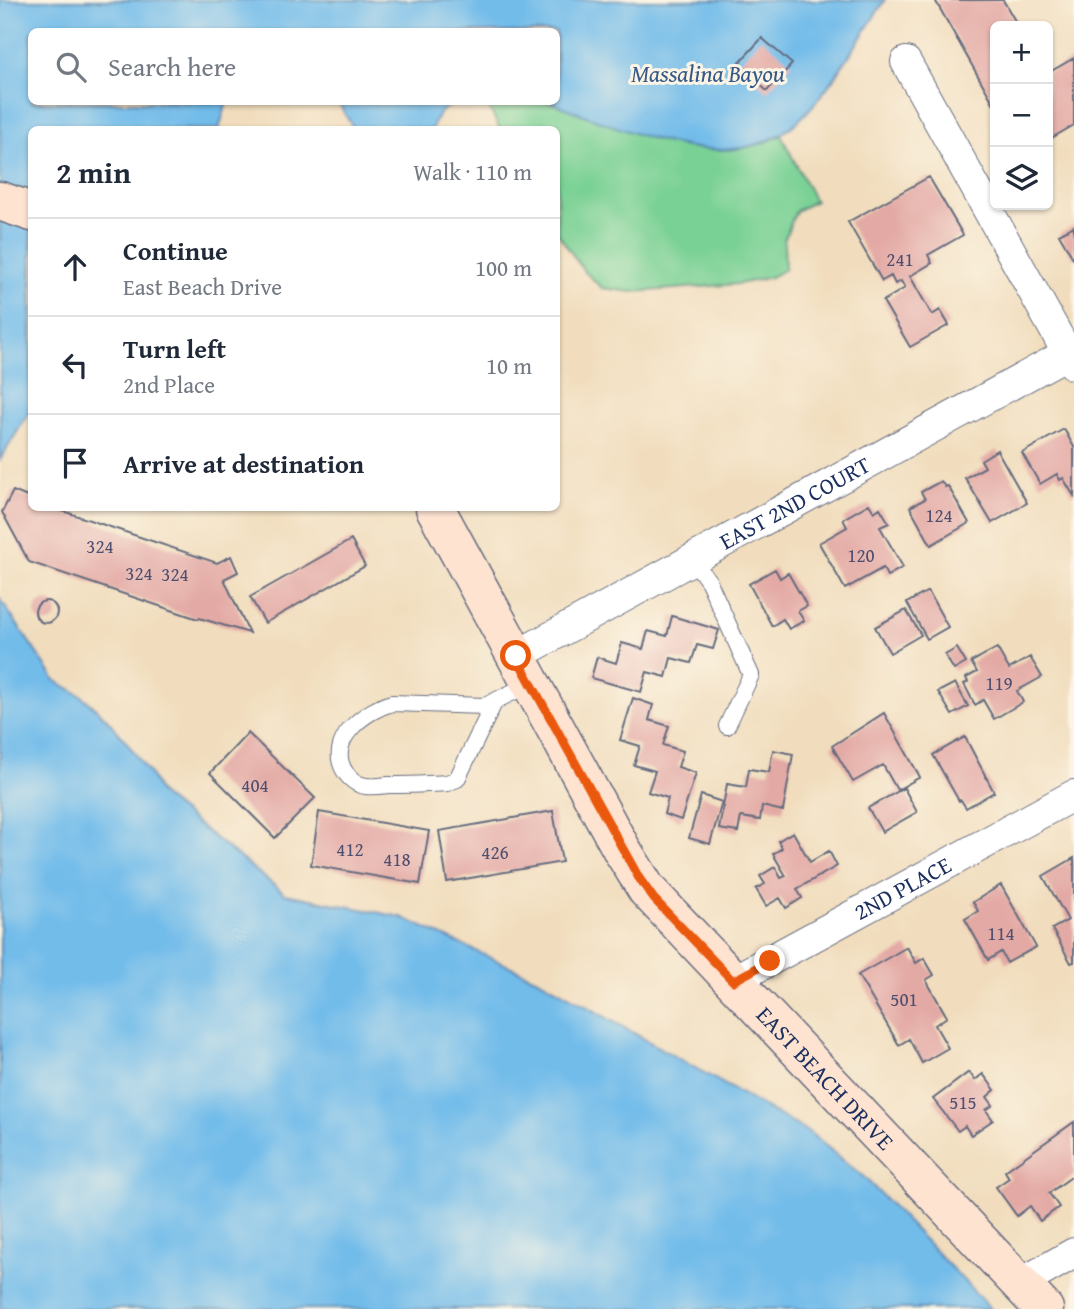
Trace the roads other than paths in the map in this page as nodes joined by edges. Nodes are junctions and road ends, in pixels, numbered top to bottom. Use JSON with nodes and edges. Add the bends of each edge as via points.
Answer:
{"nodes":[{"id":1,"x":906,"y":62,"type":"dead end"},
{"id":2,"x":0,"y":201,"type":"edge"},
{"id":3,"x":28,"y":211,"type":"edge"},
{"id":4,"x":1072,"y":356,"type":"edge"},
{"id":5,"x":437,"y":511,"type":"edge"},
{"id":6,"x":693,"y":560,"type":"junction"},
{"id":7,"x":524,"y":669,"type":"junction"},
{"id":8,"x":494,"y":703,"type":"junction"},
{"id":9,"x":727,"y":726,"type":"dead end"},
{"id":10,"x":1074,"y":795,"type":"edge"},
{"id":11,"x":733,"y":981,"type":"junction"},
{"id":12,"x":1074,"y":1253,"type":"edge"},
{"id":13,"x":1032,"y":1297,"type":"edge"}],
"edges":[{"from":1,"to":4,"type":"street"},
{"from":2,"to":3,"type":"street"},
{"from":4,"to":6,"type":"street","name":"EAST 2ND COURT"},
{"from":5,"to":7,"type":"street","name":"EAST BEACH DRIVE"},
{"from":6,"to":7,"type":"street","name":"EAST 2ND COURT"},
{"from":6,"to":9,"type":"lane","via":[[709,582],[751,675]]},
{"from":7,"to":8,"type":"lane"},
{"from":7,"to":11,"type":"street","name":"EAST BEACH DRIVE","via":[[639,878]]},
{"from":8,"to":8,"type":"lane","via":[[377,707],[348,731],[340,747],[341,765],[350,779],[366,786],[457,779]]},
{"from":10,"to":11,"type":"street","name":"2ND PLACE"},
{"from":11,"to":13,"type":"street","name":"EAST BEACH DRIVE"},
{"from":12,"to":13,"type":"street"}]}
